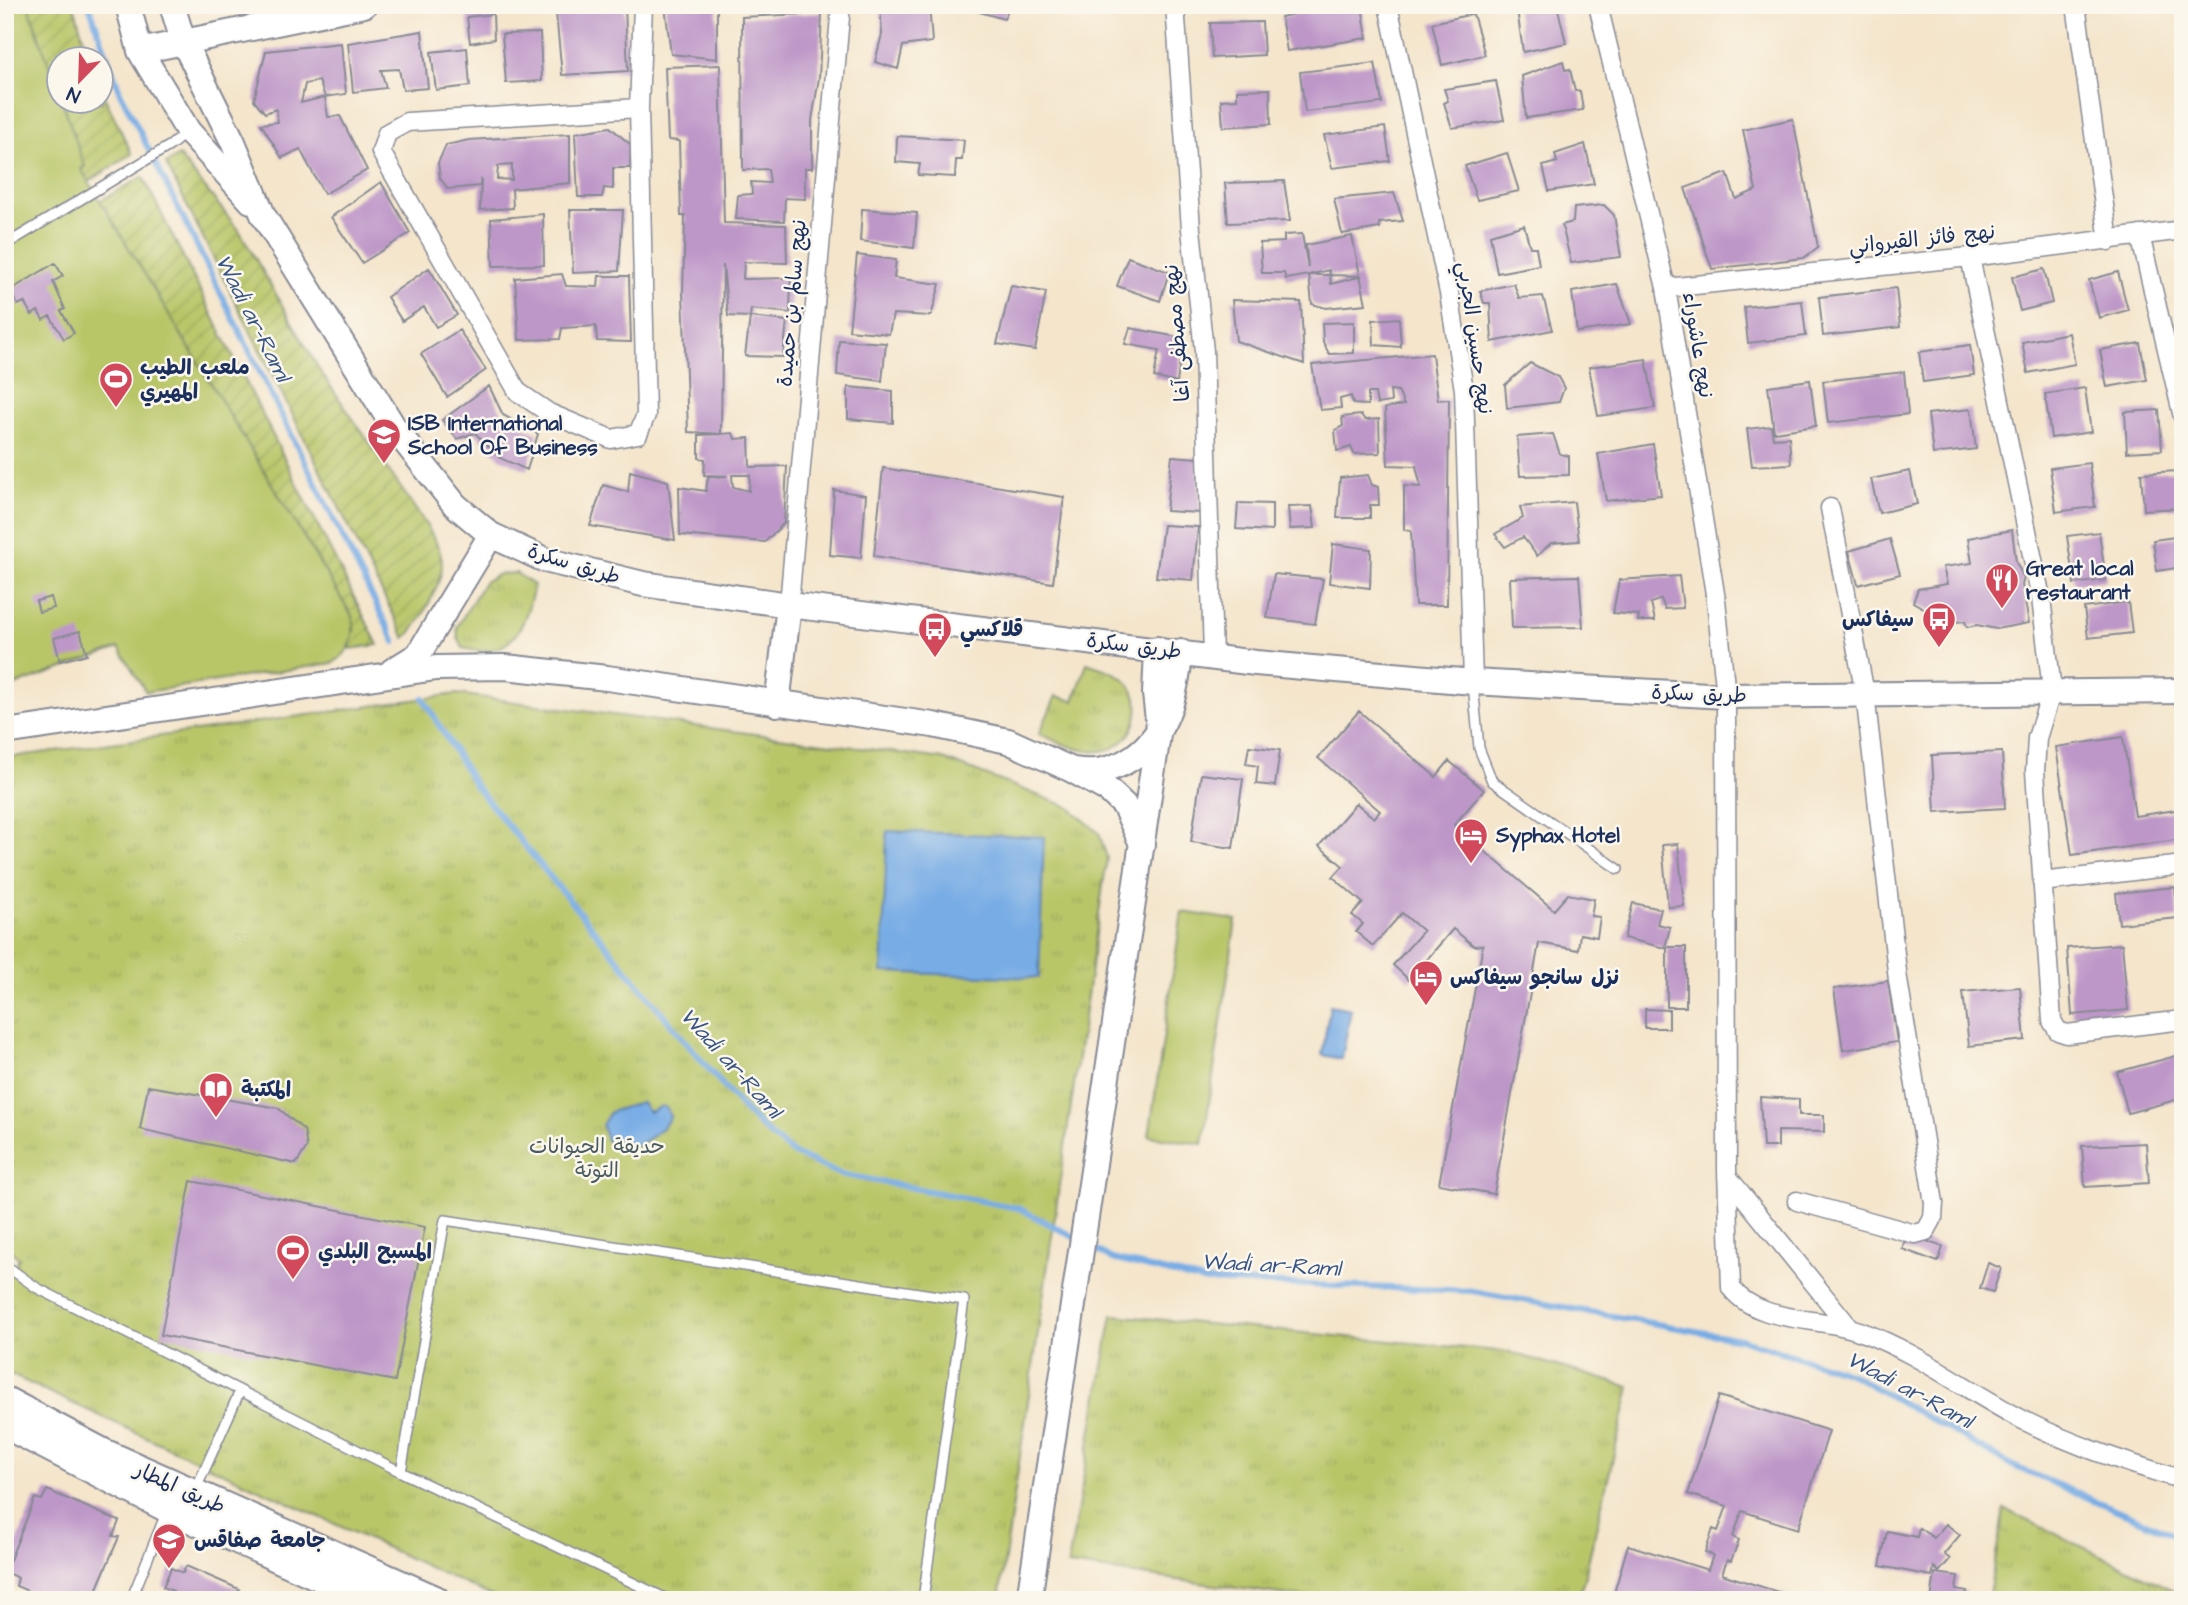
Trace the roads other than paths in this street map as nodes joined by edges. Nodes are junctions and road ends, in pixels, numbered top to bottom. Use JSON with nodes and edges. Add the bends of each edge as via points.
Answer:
{"nodes":[{"id":1,"x":128,"y":5,"type":"edge"},
{"id":2,"x":172,"y":5,"type":"edge"},
{"id":3,"x":364,"y":5,"type":"edge"},
{"id":4,"x":643,"y":5,"type":"edge"},
{"id":5,"x":841,"y":5,"type":"edge"},
{"id":6,"x":1175,"y":5,"type":"edge"},
{"id":7,"x":1388,"y":5,"type":"edge"},
{"id":8,"x":1598,"y":5,"type":"edge"},
{"id":9,"x":2076,"y":5,"type":"edge"},
{"id":10,"x":183,"y":41,"type":"junction"},
{"id":11,"x":141,"y":51,"type":"junction"},
{"id":12,"x":639,"y":108,"type":"junction"},
{"id":13,"x":179,"y":138,"type":"junction"},
{"id":14,"x":263,"y":215,"type":"junction"},
{"id":15,"x":2183,"y":230,"type":"edge"},
{"id":16,"x":2140,"y":235,"type":"junction"},
{"id":17,"x":2109,"y":241,"type":"junction"},
{"id":18,"x":5,"y":245,"type":"edge"},
{"id":19,"x":1970,"y":257,"type":"junction"},
{"id":20,"x":1666,"y":288,"type":"junction"},
{"id":21,"x":2183,"y":418,"type":"edge"},
{"id":22,"x":1830,"y":508,"type":"dead end"},
{"id":23,"x":491,"y":535,"type":"junction"},
{"id":24,"x":789,"y":605,"type":"junction"},
{"id":25,"x":438,"y":623,"type":"junction"},
{"id":26,"x":1087,"y":640,"type":"junction"},
{"id":27,"x":1157,"y":649,"type":"junction"},
{"id":28,"x":1181,"y":652,"type":"junction"},
{"id":29,"x":1213,"y":657,"type":"junction"},
{"id":30,"x":1256,"y":663,"type":"junction"},
{"id":31,"x":466,"y":666,"type":"junction"},
{"id":32,"x":387,"y":674,"type":"junction"},
{"id":33,"x":1473,"y":682,"type":"junction"},
{"id":34,"x":2052,"y":690,"type":"junction"},
{"id":35,"x":2183,"y":691,"type":"edge"},
{"id":36,"x":1865,"y":694,"type":"junction"},
{"id":37,"x":1164,"y":696,"type":"junction"},
{"id":38,"x":1726,"y":696,"type":"junction"},
{"id":39,"x":777,"y":704,"type":"junction"},
{"id":40,"x":1159,"y":727,"type":"junction"},
{"id":41,"x":5,"y":732,"type":"edge"},
{"id":42,"x":1070,"y":769,"type":"junction"},
{"id":43,"x":1142,"y":844,"type":"junction"},
{"id":44,"x":2183,"y":865,"type":"edge"},
{"id":45,"x":1618,"y":869,"type":"dead end"},
{"id":46,"x":2042,"y":882,"type":"junction"},
{"id":47,"x":2183,"y":1020,"type":"edge"},
{"id":48,"x":1727,"y":1176,"type":"junction"},
{"id":49,"x":1797,"y":1201,"type":"dead end"},
{"id":50,"x":5,"y":1265,"type":"edge"},
{"id":51,"x":1849,"y":1328,"type":"junction"},
{"id":52,"x":240,"y":1391,"type":"junction"},
{"id":53,"x":5,"y":1401,"type":"edge"},
{"id":54,"x":5,"y":1424,"type":"edge"},
{"id":55,"x":401,"y":1472,"type":"junction"},
{"id":56,"x":2183,"y":1480,"type":"edge"},
{"id":57,"x":182,"y":1506,"type":"junction"},
{"id":58,"x":131,"y":1600,"type":"edge"},
{"id":59,"x":372,"y":1600,"type":"edge"},
{"id":60,"x":435,"y":1600,"type":"edge"},
{"id":61,"x":669,"y":1600,"type":"edge"},
{"id":62,"x":923,"y":1600,"type":"edge"},
{"id":63,"x":1029,"y":1600,"type":"edge"}],
"edges":[{"from":1,"to":11,"type":"main road"},
{"from":2,"to":10,"type":"main road"},
{"from":3,"to":10,"type":"main road"},
{"from":4,"to":12,"type":"street"},
{"from":5,"to":24,"type":"street","name":"نهج سالم بن حميدة"},
{"from":6,"to":29,"type":"street","name":"نهج مصطفى آغا","via":[[1204,351]]},
{"from":7,"to":33,"type":"street","name":"نهج حسين الجربي","via":[[1449,293],[1464,390]]},
{"from":8,"to":20,"type":"street","name":"نهج عاشوراء"},
{"from":9,"to":17,"type":"street"},
{"from":10,"to":11,"type":"main road"},
{"from":10,"to":14,"type":"main road"},
{"from":11,"to":13,"type":"main road"},
{"from":12,"to":12,"type":"street","via":[[407,122],[387,133],[382,152],[518,393],[549,414],[611,439],[638,434],[646,415]]},
{"from":13,"to":14,"type":"main road"},
{"from":13,"to":18,"type":"lane"},
{"from":14,"to":23,"type":"main road","name":"طريق سكرة","via":[[395,429],[455,505]]},
{"from":15,"to":16,"type":"street","name":"نهج فائز القيرواني"},
{"from":16,"to":17,"type":"street","name":"نهج فائز القيرواني"},
{"from":16,"to":21,"type":"street"},
{"from":17,"to":19,"type":"street","name":"نهج فائز القيرواني"},
{"from":19,"to":20,"type":"street","name":"نهج فائز القيرواني"},
{"from":19,"to":34,"type":"street","via":[[2041,598]]},
{"from":20,"to":38,"type":"street","name":"نهج عاشوراء","via":[[1716,600]]},
{"from":22,"to":36,"type":"street"},
{"from":23,"to":24,"type":"main road","name":"طريق سكرة","via":[[545,560],[598,575]]},
{"from":23,"to":25,"type":"main road"},
{"from":24,"to":26,"type":"main road","name":"طريق سكرة"},
{"from":24,"to":39,"type":"main road"},
{"from":25,"to":31,"type":"main road","via":[[447,650]]},
{"from":25,"to":32,"type":"main road","via":[[418,655]]},
{"from":26,"to":27,"type":"main road","name":"طريق سكرة"},
{"from":26,"to":37,"type":"main road","via":[[1128,654]]},
{"from":27,"to":28,"type":"main road","name":"طريق سكرة"},
{"from":27,"to":37,"type":"main road"},
{"from":28,"to":29,"type":"main road","name":"طريق سكرة"},
{"from":28,"to":37,"type":"main road"},
{"from":29,"to":30,"type":"main road","name":"طريق سكرة"},
{"from":30,"to":33,"type":"main road","name":"طريق سكرة"},
{"from":30,"to":37,"type":"main road","via":[[1205,669]]},
{"from":31,"to":32,"type":"main road"},
{"from":31,"to":39,"type":"main road","via":[[552,671]]},
{"from":32,"to":41,"type":"main road"},
{"from":33,"to":38,"type":"main road","name":"طريق سكرة"},
{"from":33,"to":45,"type":"lane","via":[[1479,748],[1492,781]]},
{"from":34,"to":35,"type":"main road","name":"طريق سكرة"},
{"from":34,"to":36,"type":"main road","name":"طريق سكرة"},
{"from":34,"to":46,"type":"street","via":[[2037,738],[2035,771]]},
{"from":36,"to":38,"type":"main road","name":"طريق سكرة"},
{"from":36,"to":49,"type":"street","via":[[1898,980],[1933,1218],[1926,1231],[1915,1234]]},
{"from":37,"to":40,"type":"main road"},
{"from":38,"to":48,"type":"street","name":"نهج عاشوراء"},
{"from":39,"to":42,"type":"main road","via":[[996,738]]},
{"from":40,"to":42,"type":"main road","via":[[1130,761],[1112,770]]},
{"from":40,"to":43,"type":"main road"},
{"from":42,"to":43,"type":"main road","via":[[1108,790],[1124,805]]},
{"from":43,"to":63,"type":"main road"},
{"from":44,"to":46,"type":"street"},
{"from":46,"to":47,"type":"street","via":[[2052,1021],[2058,1031],[2067,1034]]},
{"from":48,"to":51,"type":"street"},
{"from":48,"to":51,"type":"street","name":"نهج عاشوراء","via":[[1731,1288],[1741,1302],[1767,1314]]},
{"from":50,"to":52,"type":"lane","via":[[37,1288]]},
{"from":51,"to":56,"type":"street","name":"نهج عاشوراء","via":[[1900,1349],[2023,1420],[2110,1458]]},
{"from":52,"to":55,"type":"lane"},
{"from":52,"to":57,"type":"lane"},
{"from":53,"to":57,"type":"main road","name":"طريق المطار","via":[[103,1453]]},
{"from":54,"to":57,"type":"main road","name":"طريق المطار"},
{"from":55,"to":61,"type":"lane"},
{"from":55,"to":62,"type":"lane","via":[[445,1220],[964,1300]]},
{"from":57,"to":58,"type":"lane"},
{"from":57,"to":59,"type":"main road","name":"طريق المطار"},
{"from":57,"to":60,"type":"main road","name":"طريق المطار"}]}
